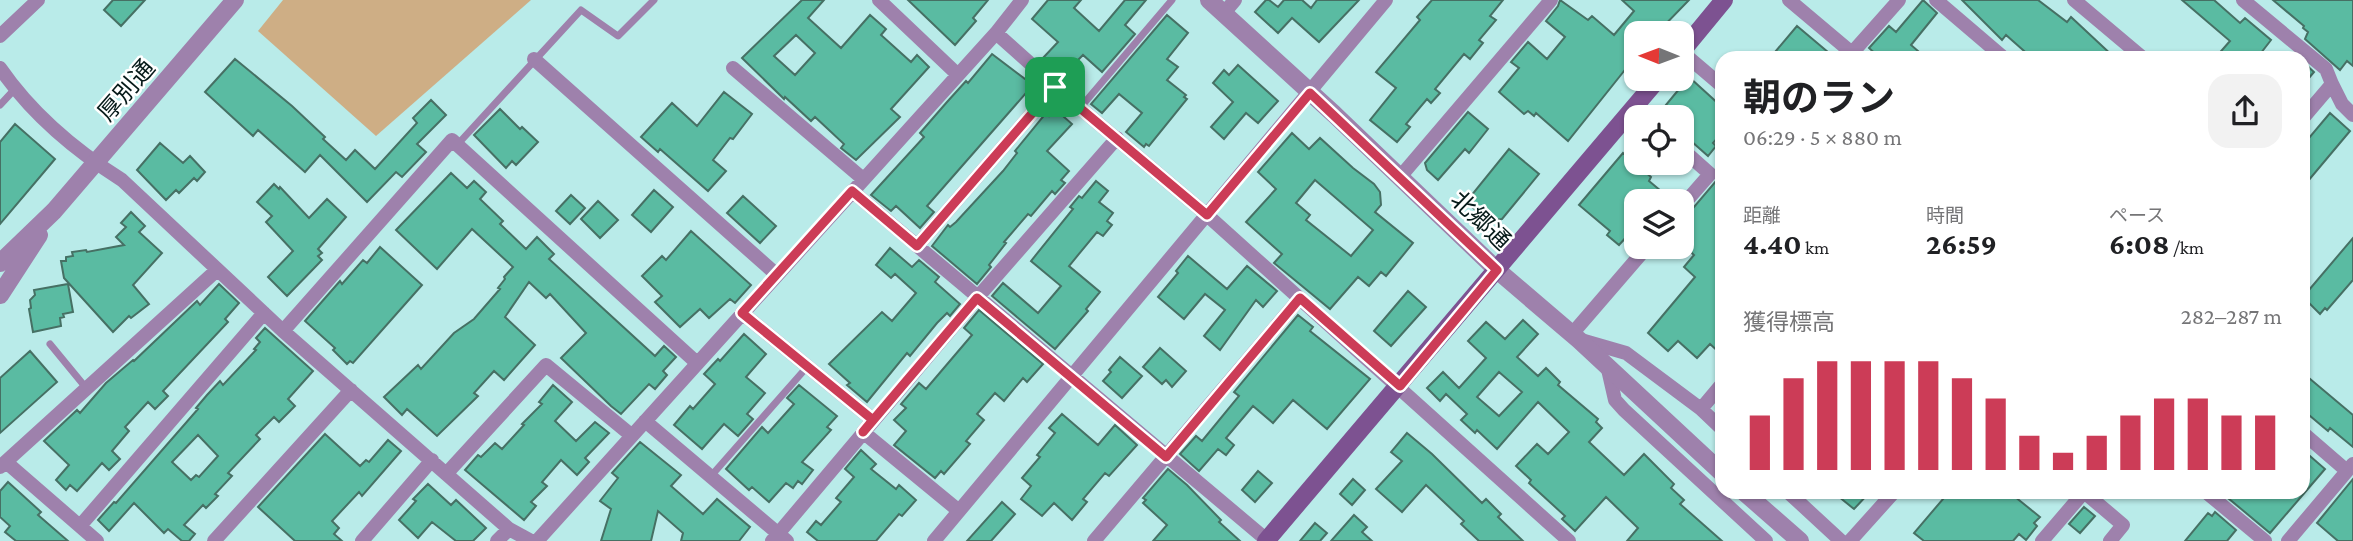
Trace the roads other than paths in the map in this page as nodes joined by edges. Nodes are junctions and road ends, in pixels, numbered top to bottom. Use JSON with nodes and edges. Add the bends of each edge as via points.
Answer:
{"nodes":[{"id":1,"x":38,"y":0,"type":"edge"},
{"id":2,"x":236,"y":0,"type":"edge"},
{"id":3,"x":654,"y":0,"type":"edge"},
{"id":4,"x":879,"y":0,"type":"edge"},
{"id":5,"x":1022,"y":0,"type":"edge"},
{"id":6,"x":1172,"y":0,"type":"edge"},
{"id":7,"x":1209,"y":0,"type":"edge"},
{"id":8,"x":1387,"y":0,"type":"edge"},
{"id":9,"x":1551,"y":0,"type":"edge"},
{"id":10,"x":1724,"y":0,"type":"edge"},
{"id":11,"x":1789,"y":0,"type":"edge"},
{"id":12,"x":1899,"y":0,"type":"edge"},
{"id":13,"x":1936,"y":0,"type":"edge"},
{"id":14,"x":2074,"y":0,"type":"edge"},
{"id":15,"x":2243,"y":0,"type":"edge"},
{"id":16,"x":1229,"y":6,"type":"edge"},
{"id":17,"x":996,"y":33,"type":"junction"},
{"id":18,"x":0,"y":36,"type":"edge"},
{"id":19,"x":1694,"y":36,"type":"edge"},
{"id":20,"x":1850,"y":51,"type":"edge"},
{"id":21,"x":1858,"y":51,"type":"edge"},
{"id":22,"x":1996,"y":51,"type":"edge"},
{"id":23,"x":2135,"y":51,"type":"edge"},
{"id":24,"x":2304,"y":51,"type":"edge"},
{"id":25,"x":2310,"y":56,"type":"edge"},
{"id":26,"x":534,"y":59,"type":"junction"},
{"id":27,"x":1694,"y":62,"type":"edge"},
{"id":28,"x":0,"y":68,"type":"edge"},
{"id":29,"x":733,"y":68,"type":"dead end"},
{"id":30,"x":957,"y":74,"type":"junction"},
{"id":31,"x":1715,"y":80,"type":"edge"},
{"id":32,"x":2332,"y":84,"type":"junction"},
{"id":33,"x":1055,"y":87,"type":"junction"},
{"id":34,"x":15,"y":90,"type":"junction"},
{"id":35,"x":1310,"y":93,"type":"junction"},
{"id":36,"x":0,"y":105,"type":"edge"},
{"id":37,"x":1080,"y":108,"type":"junction"},
{"id":38,"x":2310,"y":110,"type":"edge"},
{"id":39,"x":2353,"y":115,"type":"edge"},
{"id":40,"x":1624,"y":130,"type":"edge"},
{"id":41,"x":1117,"y":138,"type":"junction"},
{"id":42,"x":457,"y":145,"type":"junction"},
{"id":43,"x":1694,"y":160,"type":"edge"},
{"id":44,"x":95,"y":163,"type":"junction"},
{"id":45,"x":1400,"y":177,"type":"junction"},
{"id":46,"x":862,"y":178,"type":"junction"},
{"id":47,"x":852,"y":191,"type":"junction"},
{"id":48,"x":1694,"y":192,"type":"edge"},
{"id":49,"x":54,"y":211,"type":"junction"},
{"id":50,"x":1207,"y":215,"type":"junction"},
{"id":51,"x":917,"y":246,"type":"junction"},
{"id":52,"x":1638,"y":259,"type":"edge"},
{"id":53,"x":0,"y":263,"type":"edge"},
{"id":54,"x":217,"y":270,"type":"junction"},
{"id":55,"x":1497,"y":270,"type":"junction"},
{"id":56,"x":778,"y":275,"type":"junction"},
{"id":57,"x":0,"y":295,"type":"edge"},
{"id":58,"x":977,"y":298,"type":"junction"},
{"id":59,"x":1300,"y":298,"type":"junction"},
{"id":60,"x":264,"y":313,"type":"junction"},
{"id":61,"x":742,"y":313,"type":"junction"},
{"id":62,"x":283,"y":331,"type":"junction"},
{"id":63,"x":1576,"y":337,"type":"junction"},
{"id":64,"x":50,"y":344,"type":"dead end"},
{"id":65,"x":697,"y":363,"type":"junction"},
{"id":66,"x":1607,"y":365,"type":"junction"},
{"id":67,"x":807,"y":367,"type":"junction"},
{"id":68,"x":1070,"y":376,"type":"junction"},
{"id":69,"x":1400,"y":386,"type":"junction"},
{"id":70,"x":87,"y":390,"type":"junction"},
{"id":71,"x":351,"y":390,"type":"junction"},
{"id":72,"x":1715,"y":392,"type":"edge"},
{"id":73,"x":1701,"y":409,"type":"junction"},
{"id":74,"x":645,"y":421,"type":"junction"},
{"id":75,"x":1715,"y":422,"type":"edge"},
{"id":76,"x":863,"y":432,"type":"junction"},
{"id":77,"x":631,"y":435,"type":"junction"},
{"id":78,"x":2310,"y":438,"type":"edge"},
{"id":79,"x":1166,"y":457,"type":"junction"},
{"id":80,"x":432,"y":460,"type":"junction"},
{"id":81,"x":3,"y":465,"type":"edge"},
{"id":82,"x":1715,"y":466,"type":"edge"},
{"id":83,"x":2350,"y":467,"type":"edge"},
{"id":84,"x":447,"y":474,"type":"junction"},
{"id":85,"x":711,"y":476,"type":"junction"},
{"id":86,"x":1715,"y":494,"type":"edge"},
{"id":87,"x":1720,"y":499,"type":"edge"},
{"id":88,"x":1752,"y":499,"type":"edge"},
{"id":89,"x":1796,"y":499,"type":"edge"},
{"id":90,"x":1888,"y":499,"type":"edge"},
{"id":91,"x":2078,"y":499,"type":"edge"},
{"id":92,"x":2093,"y":499,"type":"edge"},
{"id":93,"x":2214,"y":499,"type":"edge"},
{"id":94,"x":959,"y":510,"type":"junction"},
{"id":95,"x":80,"y":526,"type":"junction"},
{"id":96,"x":509,"y":528,"type":"junction"},
{"id":97,"x":779,"y":538,"type":"edge"},
{"id":98,"x":97,"y":541,"type":"edge"},
{"id":99,"x":214,"y":541,"type":"edge"},
{"id":100,"x":362,"y":541,"type":"edge"},
{"id":101,"x":497,"y":541,"type":"edge"},
{"id":102,"x":531,"y":541,"type":"edge"},
{"id":103,"x":537,"y":541,"type":"edge"},
{"id":104,"x":934,"y":541,"type":"edge"},
{"id":105,"x":1094,"y":541,"type":"edge"},
{"id":106,"x":1267,"y":541,"type":"edge"},
{"id":107,"x":1569,"y":541,"type":"edge"},
{"id":108,"x":1766,"y":541,"type":"edge"},
{"id":109,"x":1800,"y":541,"type":"edge"},
{"id":110,"x":1841,"y":541,"type":"edge"},
{"id":111,"x":1850,"y":541,"type":"edge"},
{"id":112,"x":2042,"y":541,"type":"edge"},
{"id":113,"x":2110,"y":541,"type":"edge"},
{"id":114,"x":2264,"y":541,"type":"edge"},
{"id":115,"x":2288,"y":541,"type":"edge"}],
"edges":[{"from":1,"to":18,"type":"street"},
{"from":2,"to":44,"type":"street","name":"厚別通"},
{"from":3,"to":26,"type":"lane","via":[[618,36],[581,10]]},
{"from":4,"to":30,"type":"street"},
{"from":5,"to":17,"type":"street"},
{"from":6,"to":37,"type":"lane"},
{"from":7,"to":16,"type":"street","name":"北郷通"},
{"from":8,"to":35,"type":"street"},
{"from":9,"to":45,"type":"street"},
{"from":10,"to":19,"type":"main road"},
{"from":11,"to":20,"type":"street"},
{"from":12,"to":21,"type":"street"},
{"from":13,"to":22,"type":"street"},
{"from":14,"to":23,"type":"street"},
{"from":15,"to":24,"type":"street"},
{"from":16,"to":35,"type":"street","name":"北郷通"},
{"from":17,"to":30,"type":"street"},
{"from":17,"to":33,"type":"street"},
{"from":25,"to":32,"type":"street","via":[[2326,69]]},
{"from":26,"to":42,"type":"lane"},
{"from":26,"to":56,"type":"street"},
{"from":27,"to":31,"type":"street"},
{"from":28,"to":34,"type":"street"},
{"from":29,"to":46,"type":"street"},
{"from":30,"to":46,"type":"street"},
{"from":32,"to":38,"type":"street"},
{"from":32,"to":39,"type":"street"},
{"from":33,"to":37,"type":"street"},
{"from":33,"to":51,"type":"street"},
{"from":34,"to":36,"type":"lane"},
{"from":34,"to":44,"type":"street"},
{"from":35,"to":45,"type":"street","name":"北郷通"},
{"from":35,"to":50,"type":"street"},
{"from":37,"to":41,"type":"street"},
{"from":40,"to":55,"type":"main road"},
{"from":41,"to":50,"type":"street"},
{"from":41,"to":58,"type":"street"},
{"from":42,"to":62,"type":"street","via":[[452,140]]},
{"from":42,"to":65,"type":"street"},
{"from":43,"to":48,"type":"street","via":[[1710,174]]},
{"from":44,"to":49,"type":"street","name":"厚別通"},
{"from":44,"to":54,"type":"street","via":[[122,180]]},
{"from":45,"to":55,"type":"street","name":"北郷通"},
{"from":46,"to":47,"type":"street"},
{"from":47,"to":51,"type":"street"},
{"from":47,"to":56,"type":"street"},
{"from":49,"to":53,"type":"street","name":"厚別通"},
{"from":49,"to":57,"type":"street","name":"厚別通"},
{"from":50,"to":59,"type":"street"},
{"from":50,"to":68,"type":"street"},
{"from":51,"to":58,"type":"street"},
{"from":52,"to":63,"type":"street"},
{"from":54,"to":60,"type":"street"},
{"from":54,"to":70,"type":"street"},
{"from":55,"to":63,"type":"street","name":"北郷通"},
{"from":55,"to":69,"type":"main road"},
{"from":56,"to":61,"type":"street"},
{"from":58,"to":68,"type":"street"},
{"from":58,"to":76,"type":"street"},
{"from":59,"to":69,"type":"street"},
{"from":59,"to":79,"type":"street"},
{"from":60,"to":62,"type":"street"},
{"from":60,"to":95,"type":"street"},
{"from":61,"to":65,"type":"street"},
{"from":61,"to":67,"type":"street"},
{"from":62,"to":71,"type":"street"},
{"from":63,"to":66,"type":"street","name":"北郷通"},
{"from":63,"to":73,"type":"street","via":[[1626,353]]},
{"from":64,"to":70,"type":"lane"},
{"from":65,"to":74,"type":"street"},
{"from":66,"to":82,"type":"street","name":"北郷通"},
{"from":66,"to":86,"type":"street","via":[[1615,400]]},
{"from":67,"to":76,"type":"street","via":[[873,420]]},
{"from":67,"to":85,"type":"lane"},
{"from":68,"to":79,"type":"street"},
{"from":68,"to":94,"type":"street"},
{"from":69,"to":106,"type":"main road"},
{"from":69,"to":107,"type":"street"},
{"from":70,"to":81,"type":"street"},
{"from":71,"to":80,"type":"street"},
{"from":71,"to":99,"type":"street"},
{"from":72,"to":73,"type":"street"},
{"from":73,"to":75,"type":"street"},
{"from":74,"to":77,"type":"street"},
{"from":74,"to":85,"type":"street"},
{"from":76,"to":94,"type":"street"},
{"from":76,"to":97,"type":"street"},
{"from":77,"to":84,"type":"street","via":[[546,365]]},
{"from":77,"to":103,"type":"street"},
{"from":78,"to":83,"type":"street"},
{"from":79,"to":105,"type":"street"},
{"from":79,"to":106,"type":"street"},
{"from":80,"to":84,"type":"street"},
{"from":80,"to":100,"type":"street"},
{"from":81,"to":95,"type":"street"},
{"from":83,"to":115,"type":"street"},
{"from":84,"to":96,"type":"street"},
{"from":85,"to":97,"type":"street"},
{"from":87,"to":108,"type":"street"},
{"from":88,"to":109,"type":"street"},
{"from":89,"to":110,"type":"street"},
{"from":90,"to":111,"type":"street"},
{"from":91,"to":112,"type":"street"},
{"from":92,"to":113,"type":"street","via":[[2123,524]]},
{"from":93,"to":114,"type":"street"},
{"from":94,"to":104,"type":"street"},
{"from":95,"to":98,"type":"street"},
{"from":96,"to":101,"type":"street"},
{"from":96,"to":102,"type":"street"}]}
